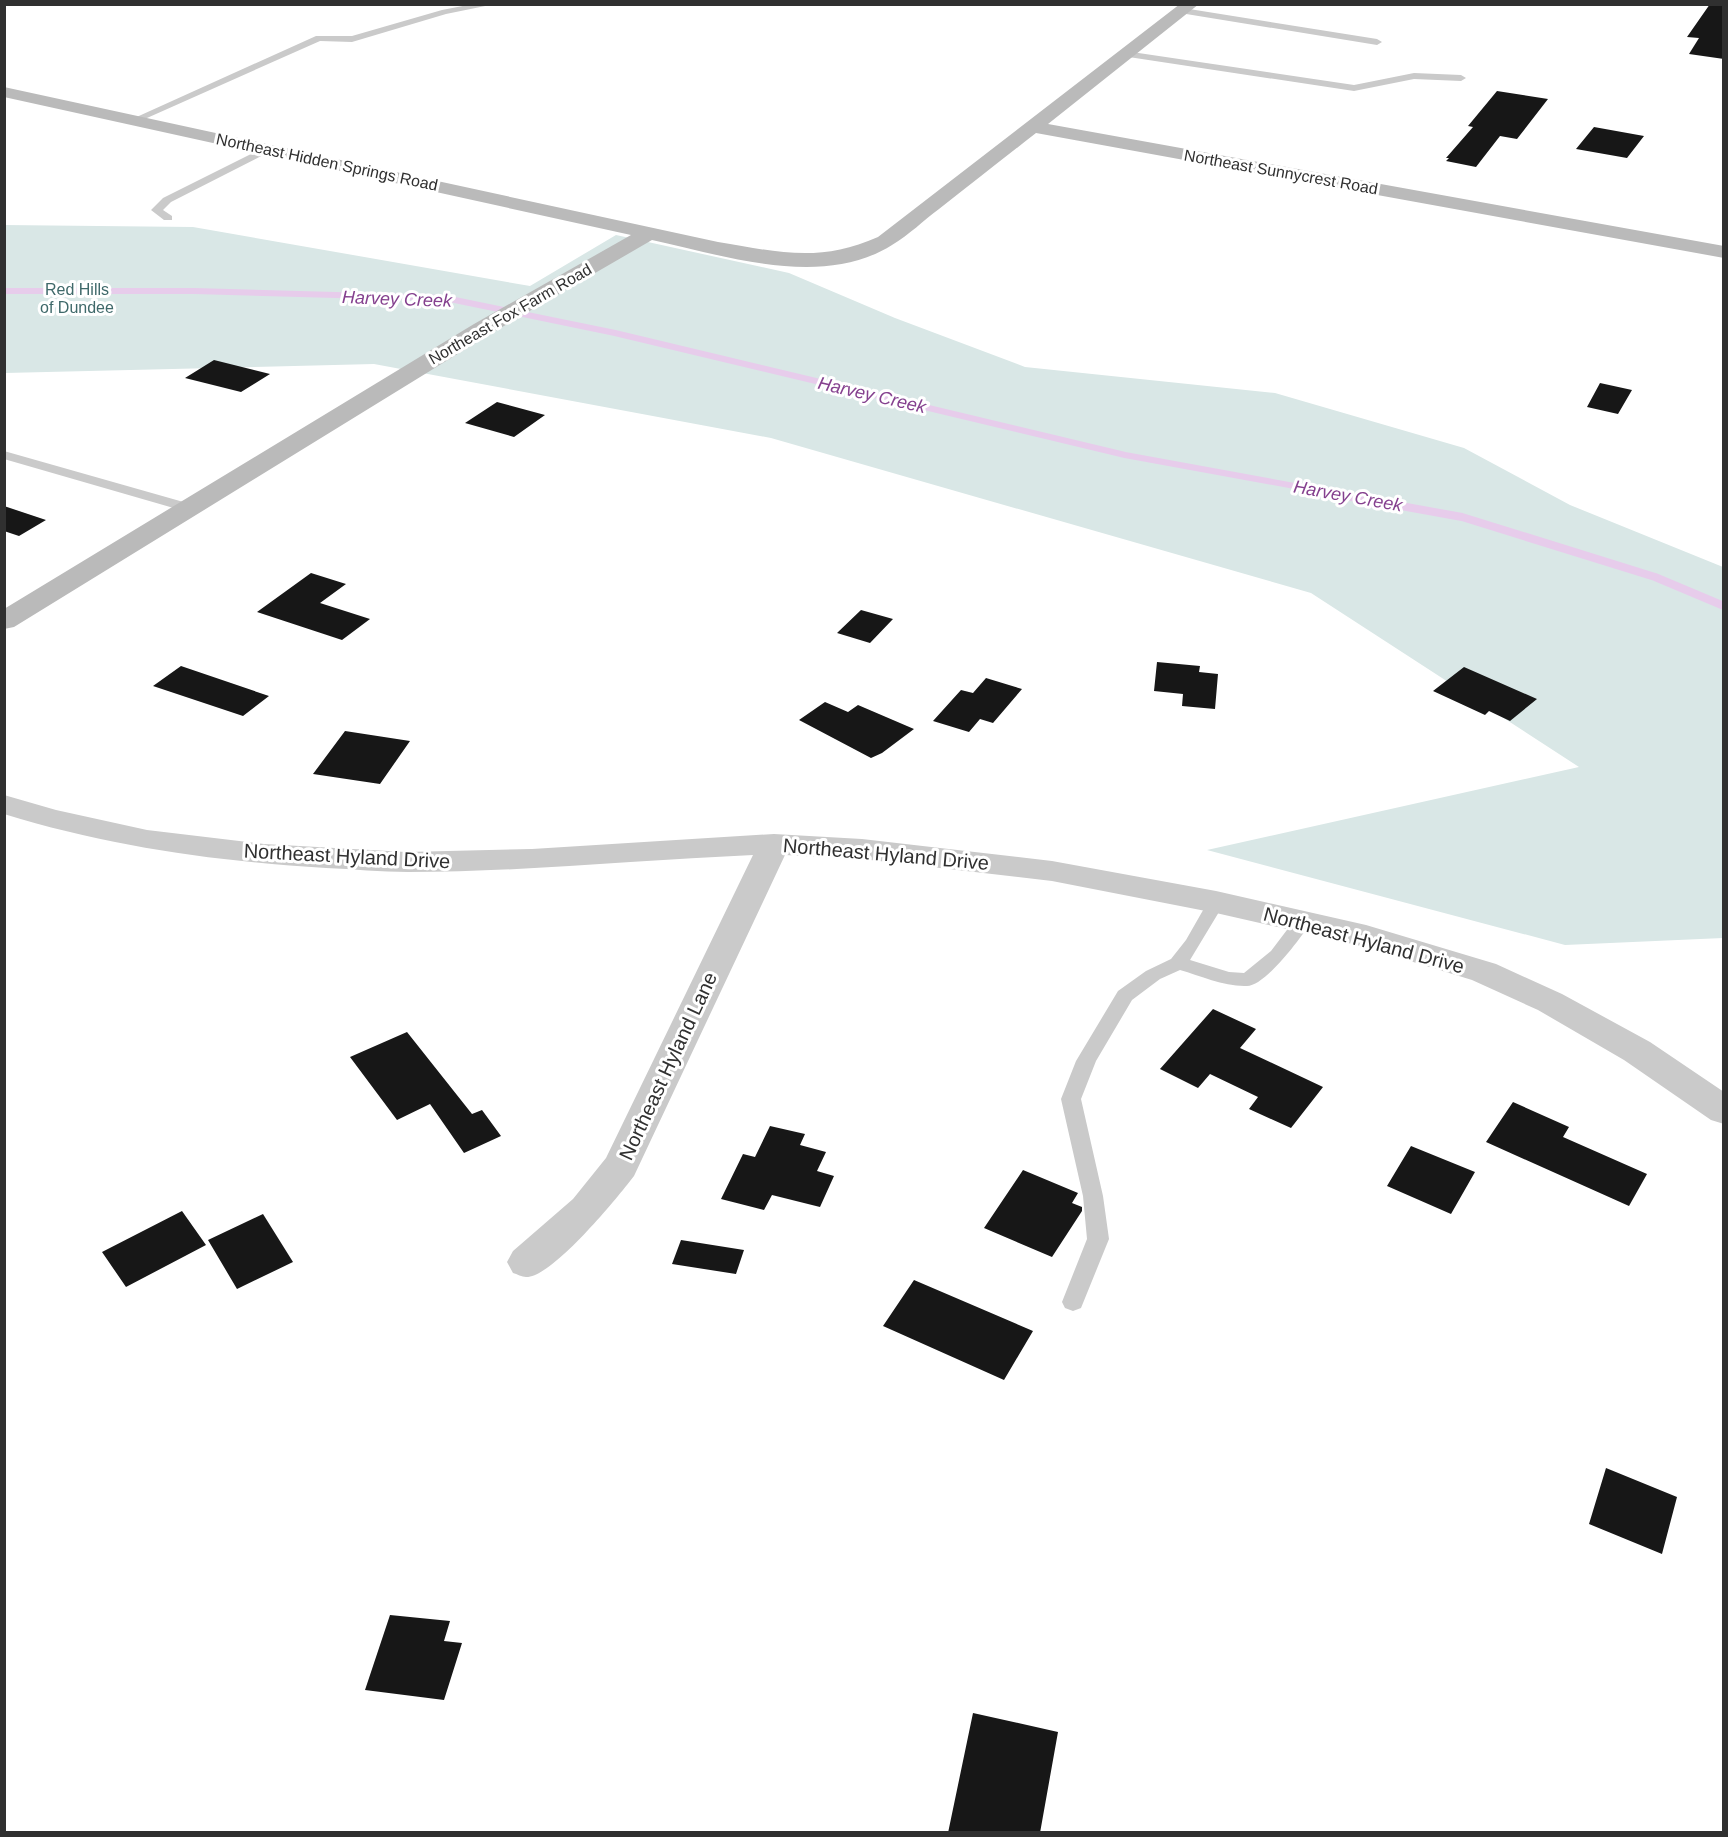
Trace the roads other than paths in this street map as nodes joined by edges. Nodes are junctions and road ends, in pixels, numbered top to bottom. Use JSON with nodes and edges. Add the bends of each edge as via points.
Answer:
{"nodes":[{"id":1,"x":491,"y":4,"type":"edge"},
{"id":2,"x":1187,"y":8,"type":"edge"},
{"id":3,"x":1377,"y":42,"type":"dead end"},
{"id":4,"x":1125,"y":54,"type":"junction"},
{"id":5,"x":1461,"y":78,"type":"dead end"},
{"id":6,"x":4,"y":92,"type":"edge"},
{"id":7,"x":135,"y":120,"type":"junction"},
{"id":8,"x":1035,"y":127,"type":"junction"},
{"id":9,"x":267,"y":149,"type":"junction"},
{"id":10,"x":168,"y":218,"type":"dead end"},
{"id":11,"x":649,"y":233,"type":"junction"},
{"id":12,"x":1723,"y":252,"type":"edge"},
{"id":13,"x":4,"y":455,"type":"edge"},
{"id":14,"x":189,"y":508,"type":"junction"},
{"id":15,"x":4,"y":621,"type":"edge"},
{"id":16,"x":4,"y":804,"type":"edge"},
{"id":17,"x":774,"y":844,"type":"junction"},
{"id":18,"x":1216,"y":902,"type":"junction"},
{"id":19,"x":1302,"y":922,"type":"junction"},
{"id":20,"x":1178,"y":963,"type":"junction"},
{"id":21,"x":1724,"y":1111,"type":"edge"},
{"id":22,"x":527,"y":1262,"type":"dead end"},
{"id":23,"x":1072,"y":1302,"type":"dead end"}],
"edges":[{"from":1,"to":7,"type":"lane","via":[[445,12],[352,39],[319,38]]},
{"from":2,"to":3,"type":"lane"},
{"from":2,"to":4,"type":"street"},
{"from":4,"to":5,"type":"lane","via":[[1354,88],[1414,76]]},
{"from":4,"to":8,"type":"street"},
{"from":6,"to":7,"type":"street","name":"Northeast Hidden Springs Road"},
{"from":7,"to":9,"type":"street","name":"Northeast Hidden Springs Road"},
{"from":8,"to":11,"type":"street","via":[[885,241],[852,256],[805,261]]},
{"from":8,"to":12,"type":"street","name":"Northeast Sunnycrest Road"},
{"from":9,"to":10,"type":"lane","via":[[167,200],[156,210]]},
{"from":9,"to":11,"type":"street","name":"Northeast Hidden Springs Road"},
{"from":11,"to":14,"type":"street","name":"Northeast Fox Farm Road","via":[[482,329]]},
{"from":13,"to":14,"type":"lane"},
{"from":14,"to":15,"type":"street","name":"Northeast Fox Farm Road"},
{"from":16,"to":17,"type":"street","name":"Northeast Hyland Drive","via":[[147,840],[264,854],[406,862],[532,859]]},
{"from":17,"to":18,"type":"street","name":"Northeast Hyland Drive","via":[[862,849],[1052,871]]},
{"from":17,"to":22,"type":"street","name":"Northeast Hyland Lane","via":[[621,1166],[587,1209]]},
{"from":18,"to":19,"type":"street","name":"Northeast Hyland Drive"},
{"from":18,"to":20,"type":"lane"},
{"from":19,"to":20,"type":"lane","via":[[1276,955],[1248,980]]},
{"from":19,"to":21,"type":"street","name":"Northeast Hyland Drive","via":[[1366,936],[1485,972],[1550,1002],[1637,1051]]},
{"from":20,"to":23,"type":"lane","via":[[1153,975],[1125,996],[1086,1062],[1071,1099],[1093,1196],[1098,1239]]}]}
